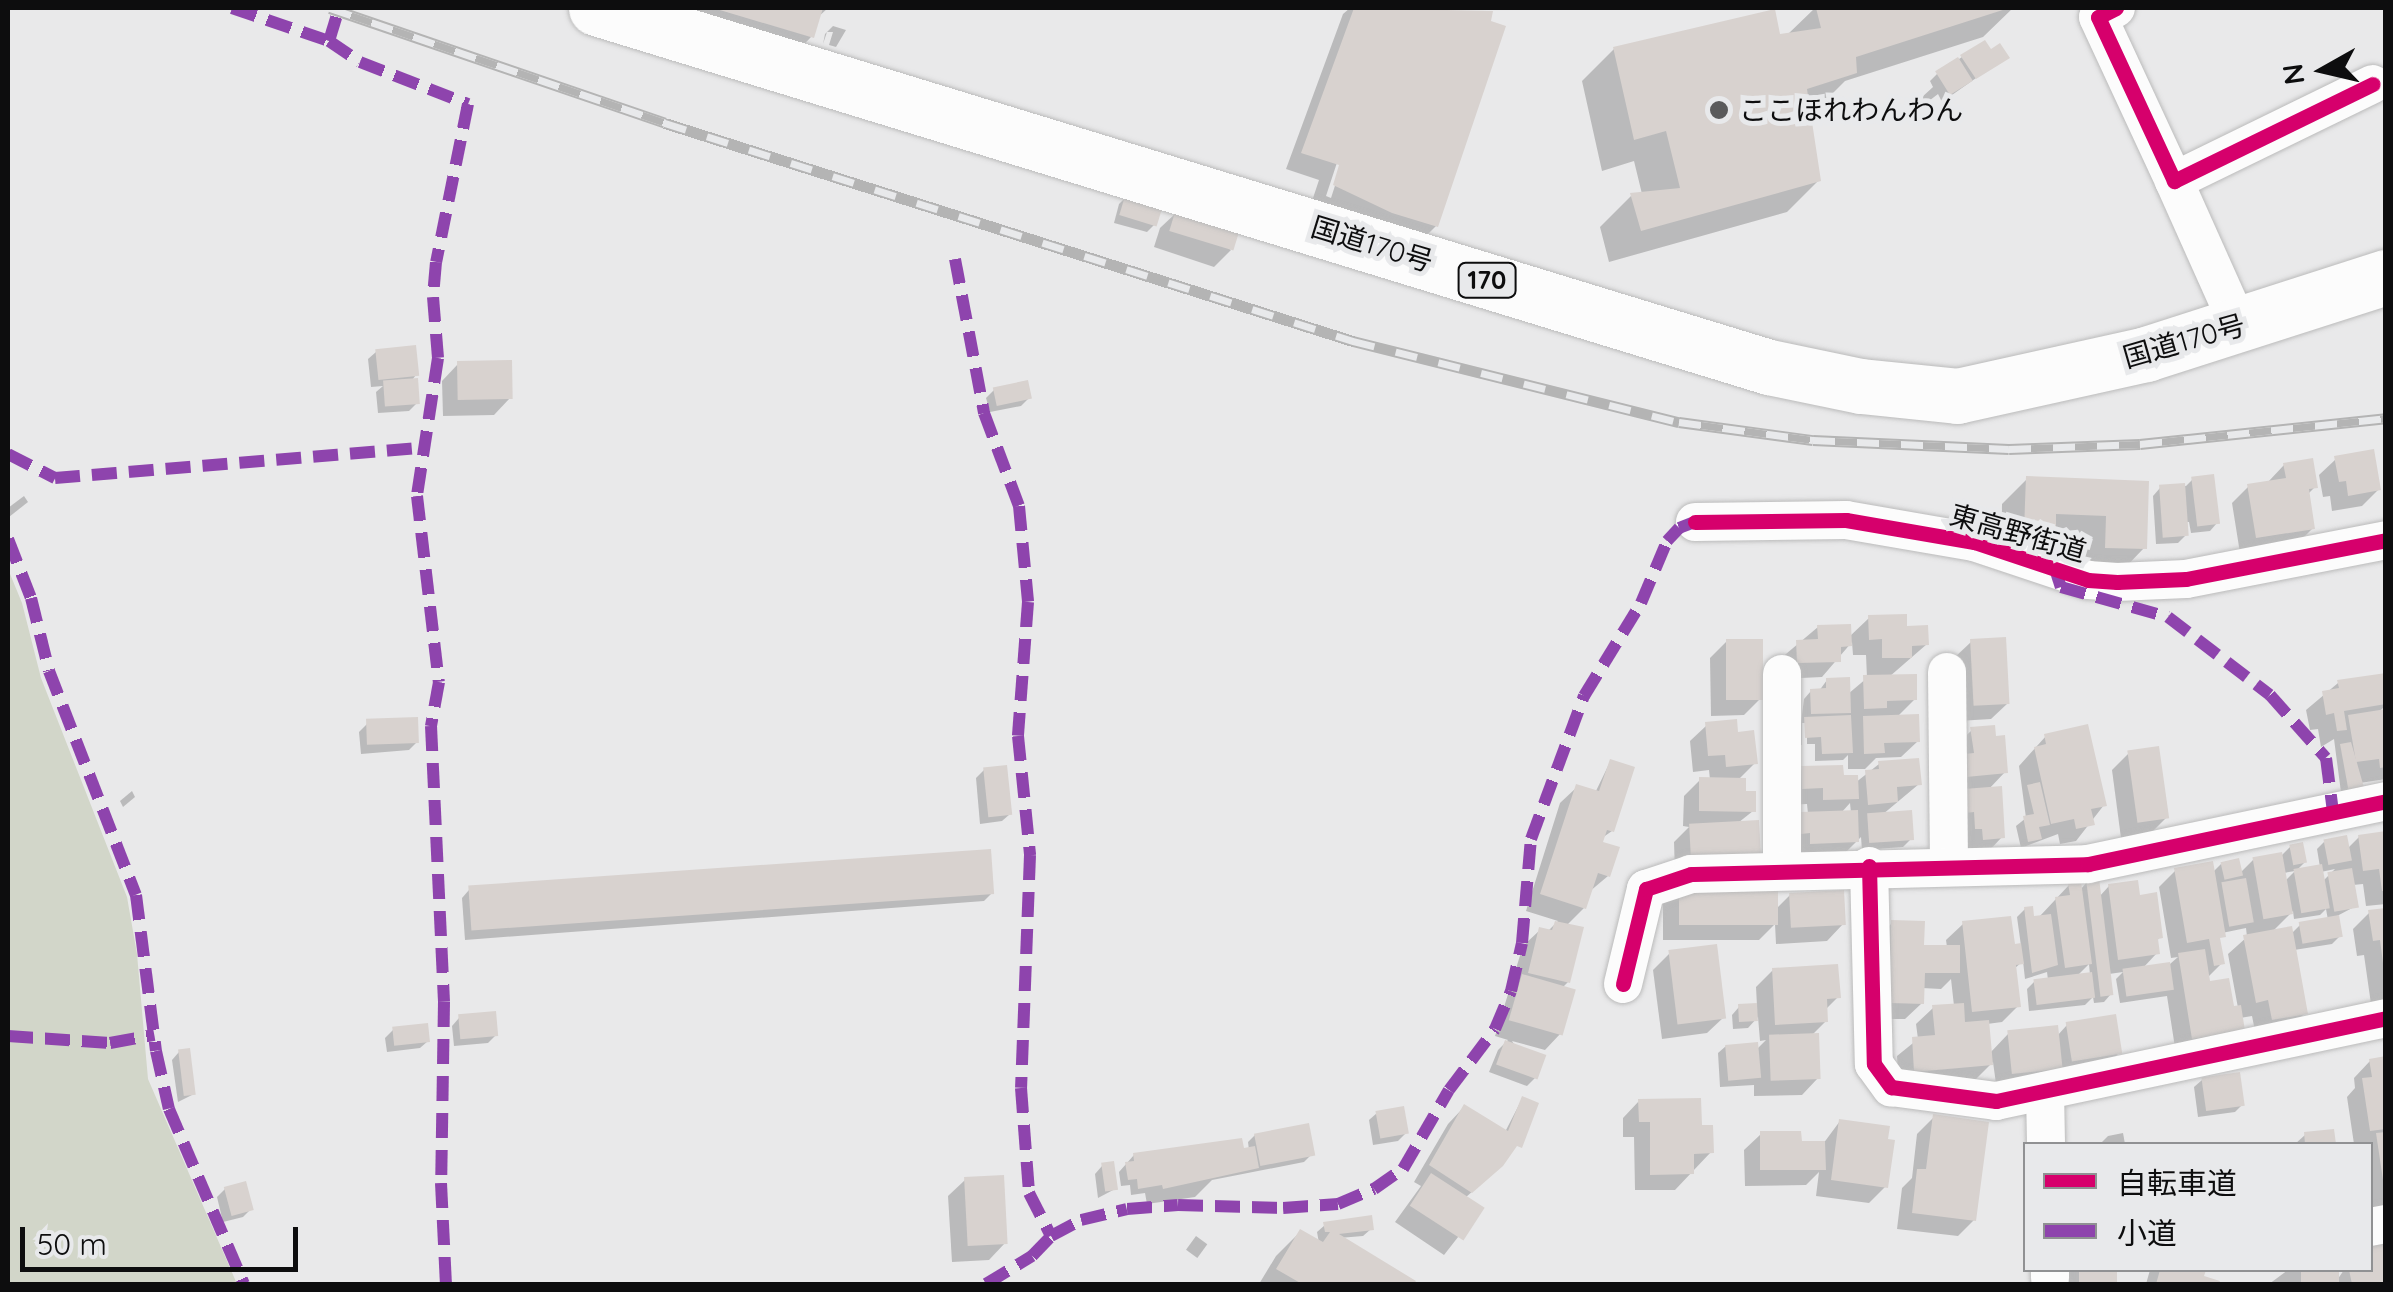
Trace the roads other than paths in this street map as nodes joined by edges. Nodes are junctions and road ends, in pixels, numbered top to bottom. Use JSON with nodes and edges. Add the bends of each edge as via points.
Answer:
{"nodes":[{"id":1,"x":596,"y":8,"type":"edge"},
{"id":2,"x":2116,"y":8,"type":"edge"},
{"id":3,"x":2382,"y":91,"type":"edge"},
{"id":4,"x":2174,"y":180,"type":"junction"},
{"id":5,"x":2386,"y":277,"type":"edge"},
{"id":6,"x":2240,"y":326,"type":"junction"},
{"id":7,"x":1695,"y":522,"type":"dead end"},
{"id":8,"x":2386,"y":540,"type":"edge"},
{"id":9,"x":1947,"y":672,"type":"dead end"},
{"id":10,"x":1782,"y":674,"type":"dead end"},
{"id":11,"x":2386,"y":801,"type":"edge"},
{"id":12,"x":1949,"y":865,"type":"junction"},
{"id":13,"x":1869,"y":866,"type":"junction"},
{"id":14,"x":1782,"y":870,"type":"junction"},
{"id":15,"x":1623,"y":984,"type":"dead end"},
{"id":16,"x":2386,"y":1018,"type":"edge"},
{"id":17,"x":2044,"y":1091,"type":"junction"},
{"id":18,"x":2046,"y":1142,"type":"edge"}],
"edges":[{"from":1,"to":6,"type":"highway","name":"国道170号","number":"170","via":[[1769,367],[1861,386],[1958,396]]},
{"from":2,"to":4,"type":"street","via":[[2098,16]]},
{"from":3,"to":4,"type":"street"},
{"from":4,"to":6,"type":"street"},
{"from":5,"to":6,"type":"highway","name":"国道170号","number":"170"},
{"from":7,"to":8,"type":"street","name":"東高野街道","via":[[1846,520],[1974,542],[2088,580],[2117,582],[2186,578]]},
{"from":9,"to":12,"type":"street"},
{"from":10,"to":14,"type":"street"},
{"from":11,"to":12,"type":"street","via":[[2088,864]]},
{"from":12,"to":13,"type":"street"},
{"from":13,"to":14,"type":"street"},
{"from":13,"to":17,"type":"street","via":[[1874,1064],[1891,1087],[1996,1102]]},
{"from":14,"to":15,"type":"street","via":[[1690,874],[1646,889]]},
{"from":16,"to":17,"type":"street"},
{"from":17,"to":18,"type":"street"}]}
